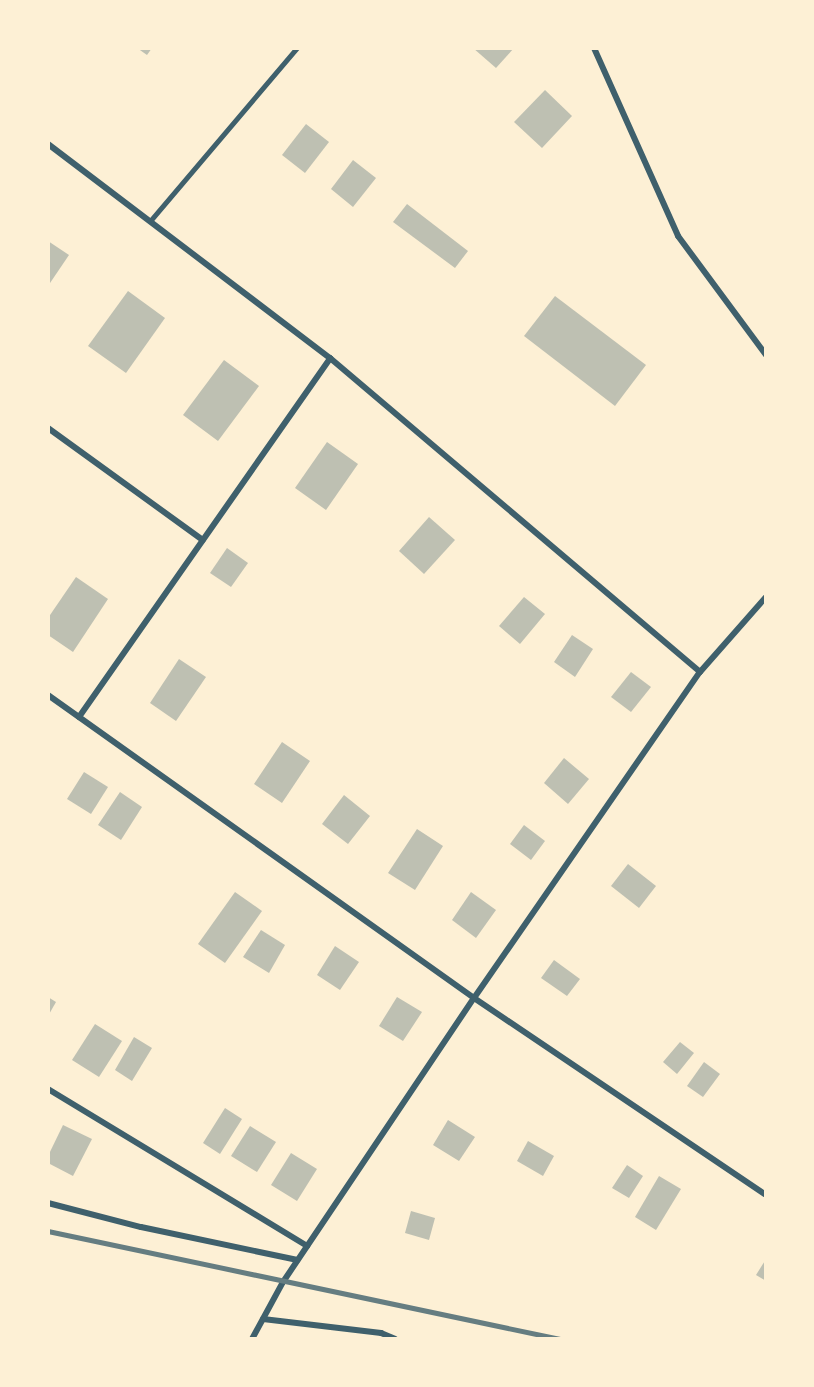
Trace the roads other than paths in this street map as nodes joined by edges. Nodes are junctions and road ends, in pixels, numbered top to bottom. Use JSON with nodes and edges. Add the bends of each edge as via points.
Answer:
{"nodes":[{"id":1,"x":297,"y":48,"type":"edge"},
{"id":2,"x":594,"y":48,"type":"edge"},
{"id":3,"x":48,"y":144,"type":"edge"},
{"id":4,"x":151,"y":220,"type":"junction"},
{"id":5,"x":766,"y":355,"type":"edge"},
{"id":6,"x":330,"y":358,"type":"junction"},
{"id":7,"x":48,"y":428,"type":"edge"},
{"id":8,"x":203,"y":540,"type":"junction"},
{"id":9,"x":766,"y":597,"type":"edge"},
{"id":10,"x":700,"y":672,"type":"junction"},
{"id":11,"x":48,"y":695,"type":"edge"},
{"id":12,"x":79,"y":717,"type":"junction"},
{"id":13,"x":474,"y":998,"type":"junction"},
{"id":14,"x":48,"y":1089,"type":"edge"},
{"id":15,"x":766,"y":1195,"type":"edge"},
{"id":16,"x":48,"y":1203,"type":"edge"},
{"id":17,"x":307,"y":1246,"type":"junction"},
{"id":18,"x":297,"y":1260,"type":"junction"},
{"id":19,"x":263,"y":1319,"type":"junction"},
{"id":20,"x":252,"y":1339,"type":"edge"},
{"id":21,"x":395,"y":1339,"type":"edge"}],
"edges":[{"from":1,"to":4,"type":"lane"},
{"from":2,"to":5,"type":"street","via":[[678,236]]},
{"from":3,"to":4,"type":"street"},
{"from":4,"to":6,"type":"street"},
{"from":6,"to":8,"type":"street"},
{"from":6,"to":10,"type":"street"},
{"from":7,"to":8,"type":"street"},
{"from":8,"to":12,"type":"street"},
{"from":9,"to":10,"type":"street"},
{"from":10,"to":13,"type":"street"},
{"from":11,"to":12,"type":"street"},
{"from":12,"to":13,"type":"street"},
{"from":13,"to":15,"type":"street"},
{"from":13,"to":17,"type":"street"},
{"from":14,"to":17,"type":"street"},
{"from":16,"to":18,"type":"street"},
{"from":17,"to":18,"type":"street"},
{"from":18,"to":19,"type":"street"},
{"from":19,"to":20,"type":"street"},
{"from":19,"to":21,"type":"street","via":[[381,1333]]}]}
